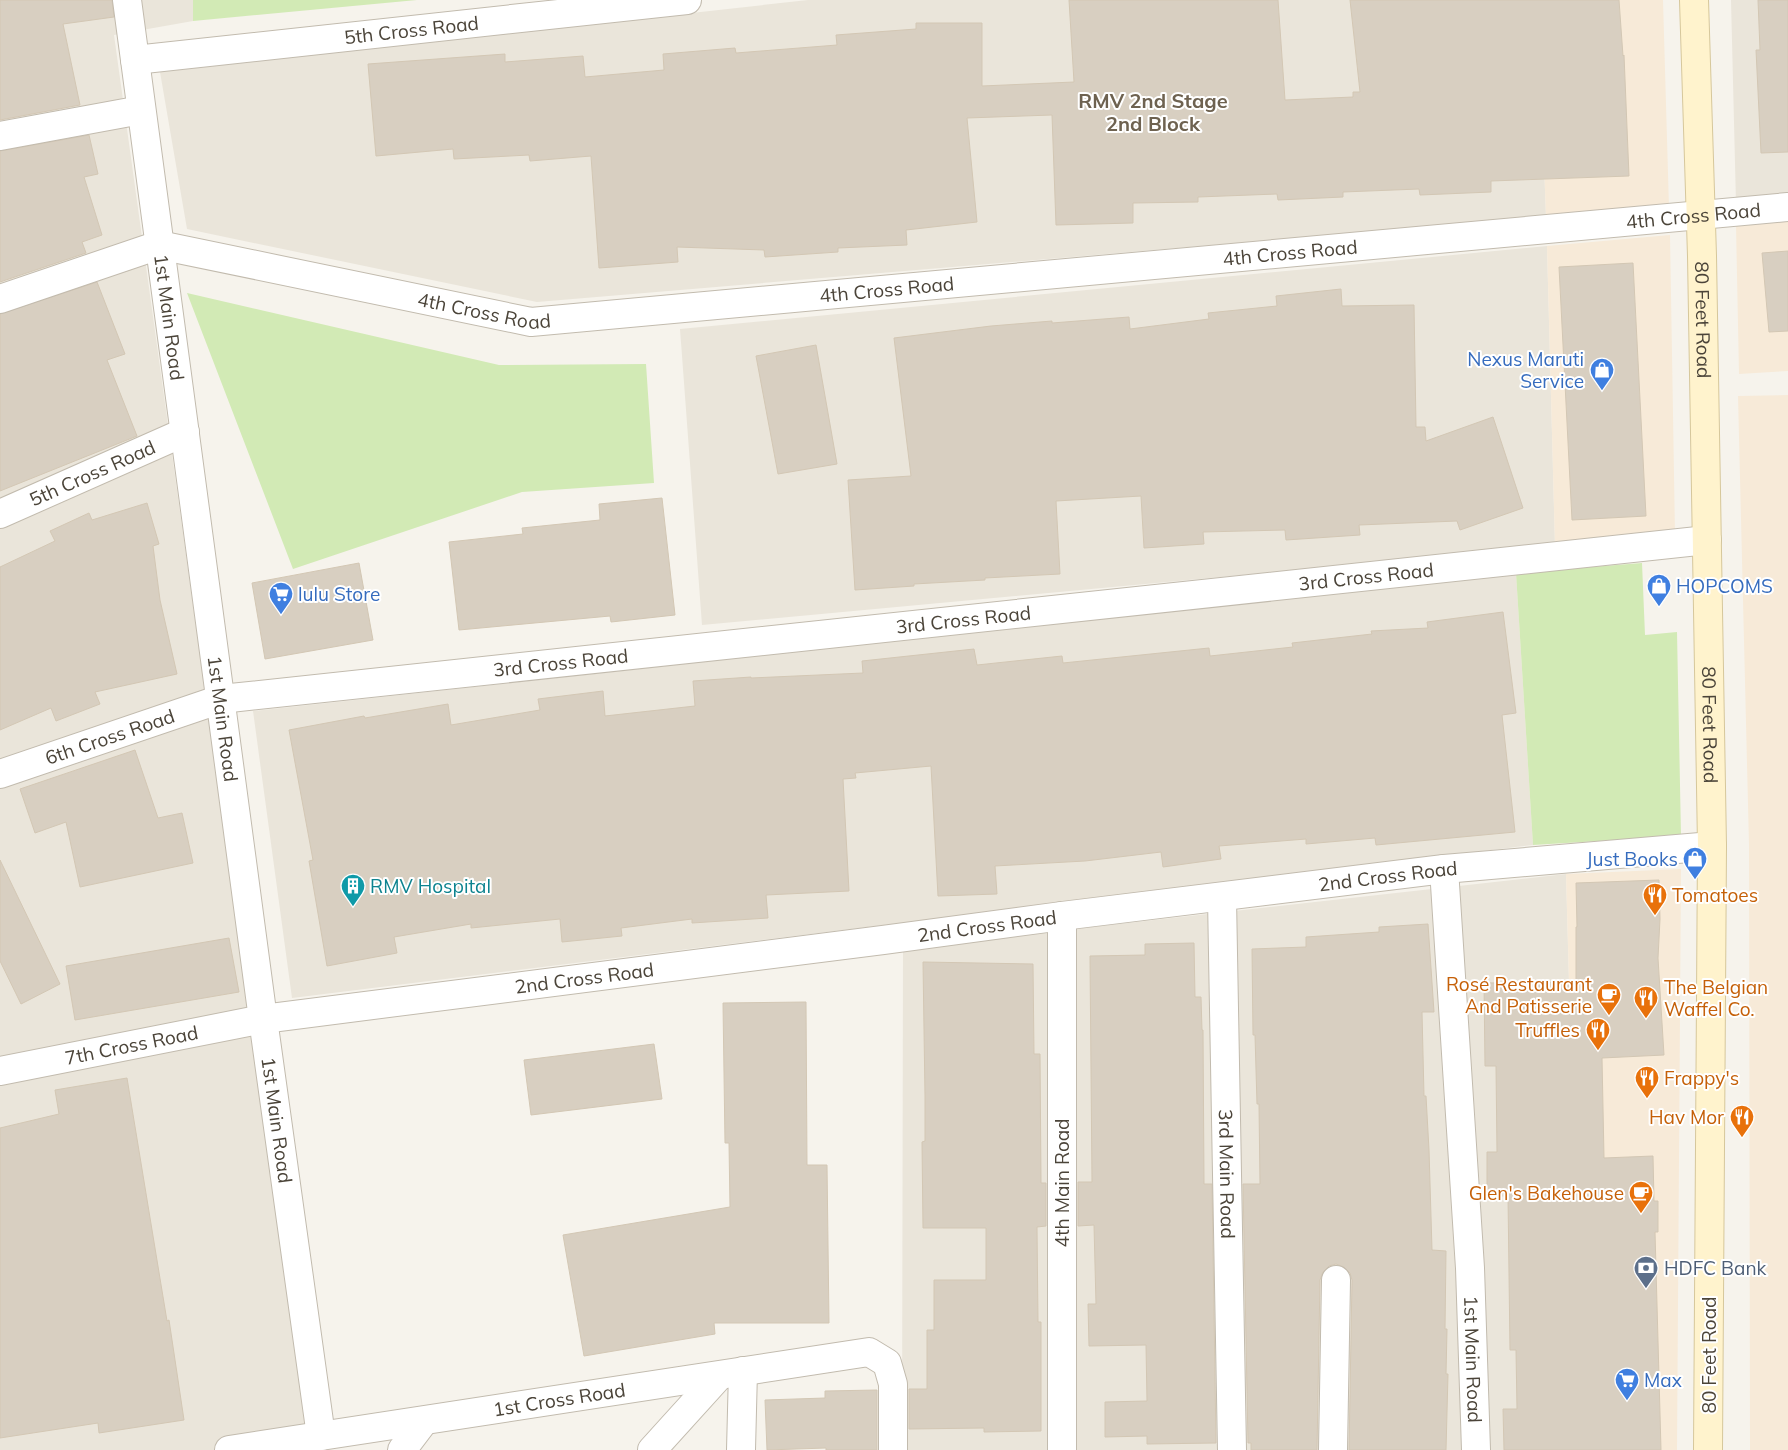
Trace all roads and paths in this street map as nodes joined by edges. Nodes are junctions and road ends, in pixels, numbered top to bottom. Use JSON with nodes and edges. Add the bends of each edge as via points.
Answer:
{"nodes":[{"id":1,"x":127,"y":0,"type":"edge"},
{"id":2,"x":687,"y":0,"type":"edge"},
{"id":3,"x":1694,"y":0,"type":"edge"},
{"id":4,"x":135,"y":60,"type":"junction"},
{"id":5,"x":141,"y":110,"type":"junction"},
{"id":6,"x":0,"y":136,"type":"edge"},
{"id":7,"x":1788,"y":207,"type":"edge"},
{"id":8,"x":1701,"y":215,"type":"junction"},
{"id":9,"x":159,"y":245,"type":"junction"},
{"id":10,"x":0,"y":299,"type":"edge"},
{"id":11,"x":185,"y":432,"type":"junction"},
{"id":12,"x":0,"y":514,"type":"edge"},
{"id":13,"x":1707,"y":540,"type":"junction"},
{"id":14,"x":220,"y":699,"type":"junction"},
{"id":15,"x":0,"y":774,"type":"edge"},
{"id":16,"x":1712,"y":846,"type":"junction"},
{"id":17,"x":1444,"y":869,"type":"junction"},
{"id":18,"x":1222,"y":898,"type":"junction"},
{"id":19,"x":1062,"y":916,"type":"junction"},
{"id":20,"x":263,"y":1019,"type":"junction"},
{"id":21,"x":0,"y":1071,"type":"edge"},
{"id":22,"x":1336,"y":1280,"type":"dead end"},
{"id":23,"x":731,"y":1374,"type":"junction"},
{"id":24,"x":424,"y":1421,"type":"junction"},
{"id":25,"x":321,"y":1436,"type":"junction"},
{"id":26,"x":229,"y":1450,"type":"edge"},
{"id":27,"x":402,"y":1450,"type":"edge"},
{"id":28,"x":652,"y":1450,"type":"edge"},
{"id":29,"x":741,"y":1450,"type":"edge"},
{"id":30,"x":893,"y":1450,"type":"edge"},
{"id":31,"x":1062,"y":1450,"type":"edge"},
{"id":32,"x":1232,"y":1450,"type":"edge"},
{"id":33,"x":1332,"y":1450,"type":"edge"},
{"id":34,"x":1476,"y":1450,"type":"edge"},
{"id":35,"x":1708,"y":1450,"type":"edge"}],
"edges":[{"from":1,"to":4,"type":"street","name":"1st Main Road"},
{"from":2,"to":4,"type":"street","name":"5th Cross Road"},
{"from":3,"to":8,"type":"street","name":"80 Feet Road"},
{"from":4,"to":5,"type":"street","name":"1st Main Road"},
{"from":5,"to":6,"type":"street"},
{"from":5,"to":9,"type":"street","name":"1st Main Road"},
{"from":7,"to":8,"type":"street","name":"4th Cross Road"},
{"from":8,"to":9,"type":"street","name":"4th Cross Road","via":[[531,322]]},
{"from":8,"to":13,"type":"street","name":"80 Feet Road"},
{"from":9,"to":10,"type":"street"},
{"from":9,"to":11,"type":"street","name":"1st Main Road"},
{"from":11,"to":12,"type":"street","name":"5th Cross Road"},
{"from":11,"to":14,"type":"street","name":"1st Main Road"},
{"from":13,"to":14,"type":"street","name":"3rd Cross Road"},
{"from":13,"to":16,"type":"street","name":"80 Feet Road"},
{"from":14,"to":15,"type":"street","name":"6th Cross Road"},
{"from":14,"to":20,"type":"street","name":"1st Main Road"},
{"from":16,"to":17,"type":"street","name":"2nd Cross Road"},
{"from":16,"to":35,"type":"street","name":"80 Feet Road"},
{"from":17,"to":18,"type":"street","name":"2nd Cross Road"},
{"from":17,"to":34,"type":"street","name":"1st Main Road","via":[[1470,1268]]},
{"from":18,"to":19,"type":"street","name":"2nd Cross Road"},
{"from":18,"to":32,"type":"street","name":"3rd Main Road"},
{"from":19,"to":20,"type":"street","name":"2nd Cross Road"},
{"from":19,"to":31,"type":"street","name":"4th Main Road"},
{"from":20,"to":21,"type":"street","name":"7th Cross Road"},
{"from":20,"to":25,"type":"street","name":"1st Main Road"},
{"from":22,"to":33,"type":"street"},
{"from":23,"to":24,"type":"street","name":"1st Cross Road"},
{"from":23,"to":28,"type":"street"},
{"from":23,"to":29,"type":"street"},
{"from":23,"to":30,"type":"street","name":"1st Cross Road","via":[[870,1352],[887,1363],[893,1384]]},
{"from":24,"to":25,"type":"street","name":"1st Cross Road"},
{"from":24,"to":27,"type":"street"},
{"from":25,"to":26,"type":"street","name":"1st Cross Road"}]}
